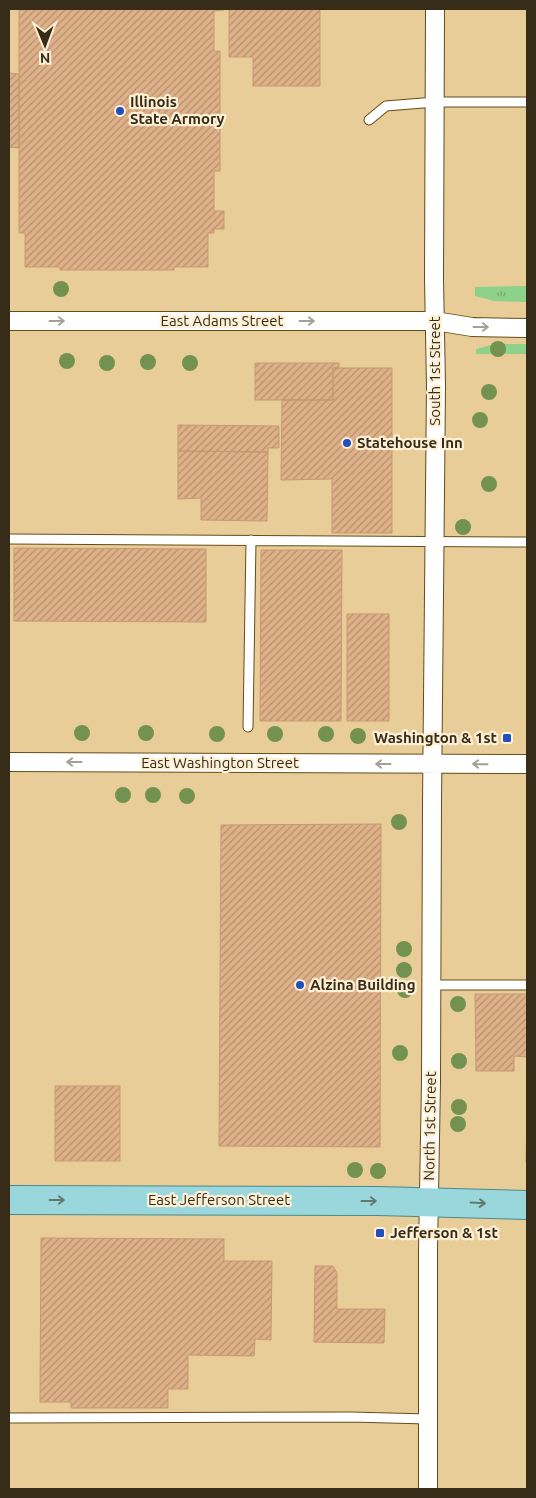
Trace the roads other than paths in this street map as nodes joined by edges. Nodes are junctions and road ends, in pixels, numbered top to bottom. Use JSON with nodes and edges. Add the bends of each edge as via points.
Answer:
{"nodes":[{"id":1,"x":435,"y":9,"type":"edge"},
{"id":2,"x":435,"y":102,"type":"junction"},
{"id":3,"x":527,"y":102,"type":"edge"},
{"id":4,"x":370,"y":120,"type":"dead end"},
{"id":5,"x":9,"y":320,"type":"edge"},
{"id":6,"x":435,"y":321,"type":"junction"},
{"id":7,"x":527,"y":328,"type":"edge"},
{"id":8,"x":9,"y":539,"type":"edge"},
{"id":9,"x":251,"y":540,"type":"junction"},
{"id":10,"x":434,"y":540,"type":"junction"},
{"id":11,"x":527,"y":542,"type":"edge"},
{"id":12,"x":248,"y":727,"type":"dead end"},
{"id":13,"x":9,"y":762,"type":"edge"},
{"id":14,"x":432,"y":764,"type":"junction"},
{"id":15,"x":527,"y":764,"type":"edge"},
{"id":16,"x":431,"y":985,"type":"junction"},
{"id":17,"x":527,"y":985,"type":"edge"},
{"id":18,"x":9,"y":1200,"type":"edge"},
{"id":19,"x":429,"y":1202,"type":"junction"},
{"id":20,"x":527,"y":1205,"type":"edge"},
{"id":21,"x":9,"y":1418,"type":"edge"},
{"id":22,"x":428,"y":1419,"type":"junction"},
{"id":23,"x":428,"y":1489,"type":"edge"}],
"edges":[{"from":1,"to":2,"type":"street","name":"South 1st Street"},
{"from":2,"to":3,"type":"lane"},
{"from":2,"to":4,"type":"lane","via":[[386,106]]},
{"from":2,"to":6,"type":"street","name":"South 1st Street"},
{"from":5,"to":6,"type":"street","name":"East Adams Street","one_way":true},
{"from":6,"to":7,"type":"street","name":"East Adams Street","one_way":true,"via":[[472,327]]},
{"from":6,"to":10,"type":"street","name":"South 1st Street"},
{"from":8,"to":9,"type":"lane"},
{"from":9,"to":10,"type":"lane"},
{"from":9,"to":12,"type":"lane"},
{"from":10,"to":11,"type":"lane"},
{"from":10,"to":14,"type":"street","name":"South 1st Street"},
{"from":14,"to":13,"type":"street","name":"East Washington Street","one_way":true},
{"from":15,"to":14,"type":"street","name":"East Washington Street","one_way":true},
{"from":14,"to":16,"type":"street","name":"North 1st Street"},
{"from":16,"to":17,"type":"lane"},
{"from":16,"to":19,"type":"street","name":"North 1st Street"},
{"from":18,"to":19,"type":"main road","name":"East Jefferson Street","one_way":true},
{"from":19,"to":20,"type":"main road","name":"East Jefferson Street","one_way":true},
{"from":19,"to":22,"type":"street","name":"North 1st Street"},
{"from":21,"to":22,"type":"lane"},
{"from":22,"to":23,"type":"street","name":"North 1st Street"}]}
